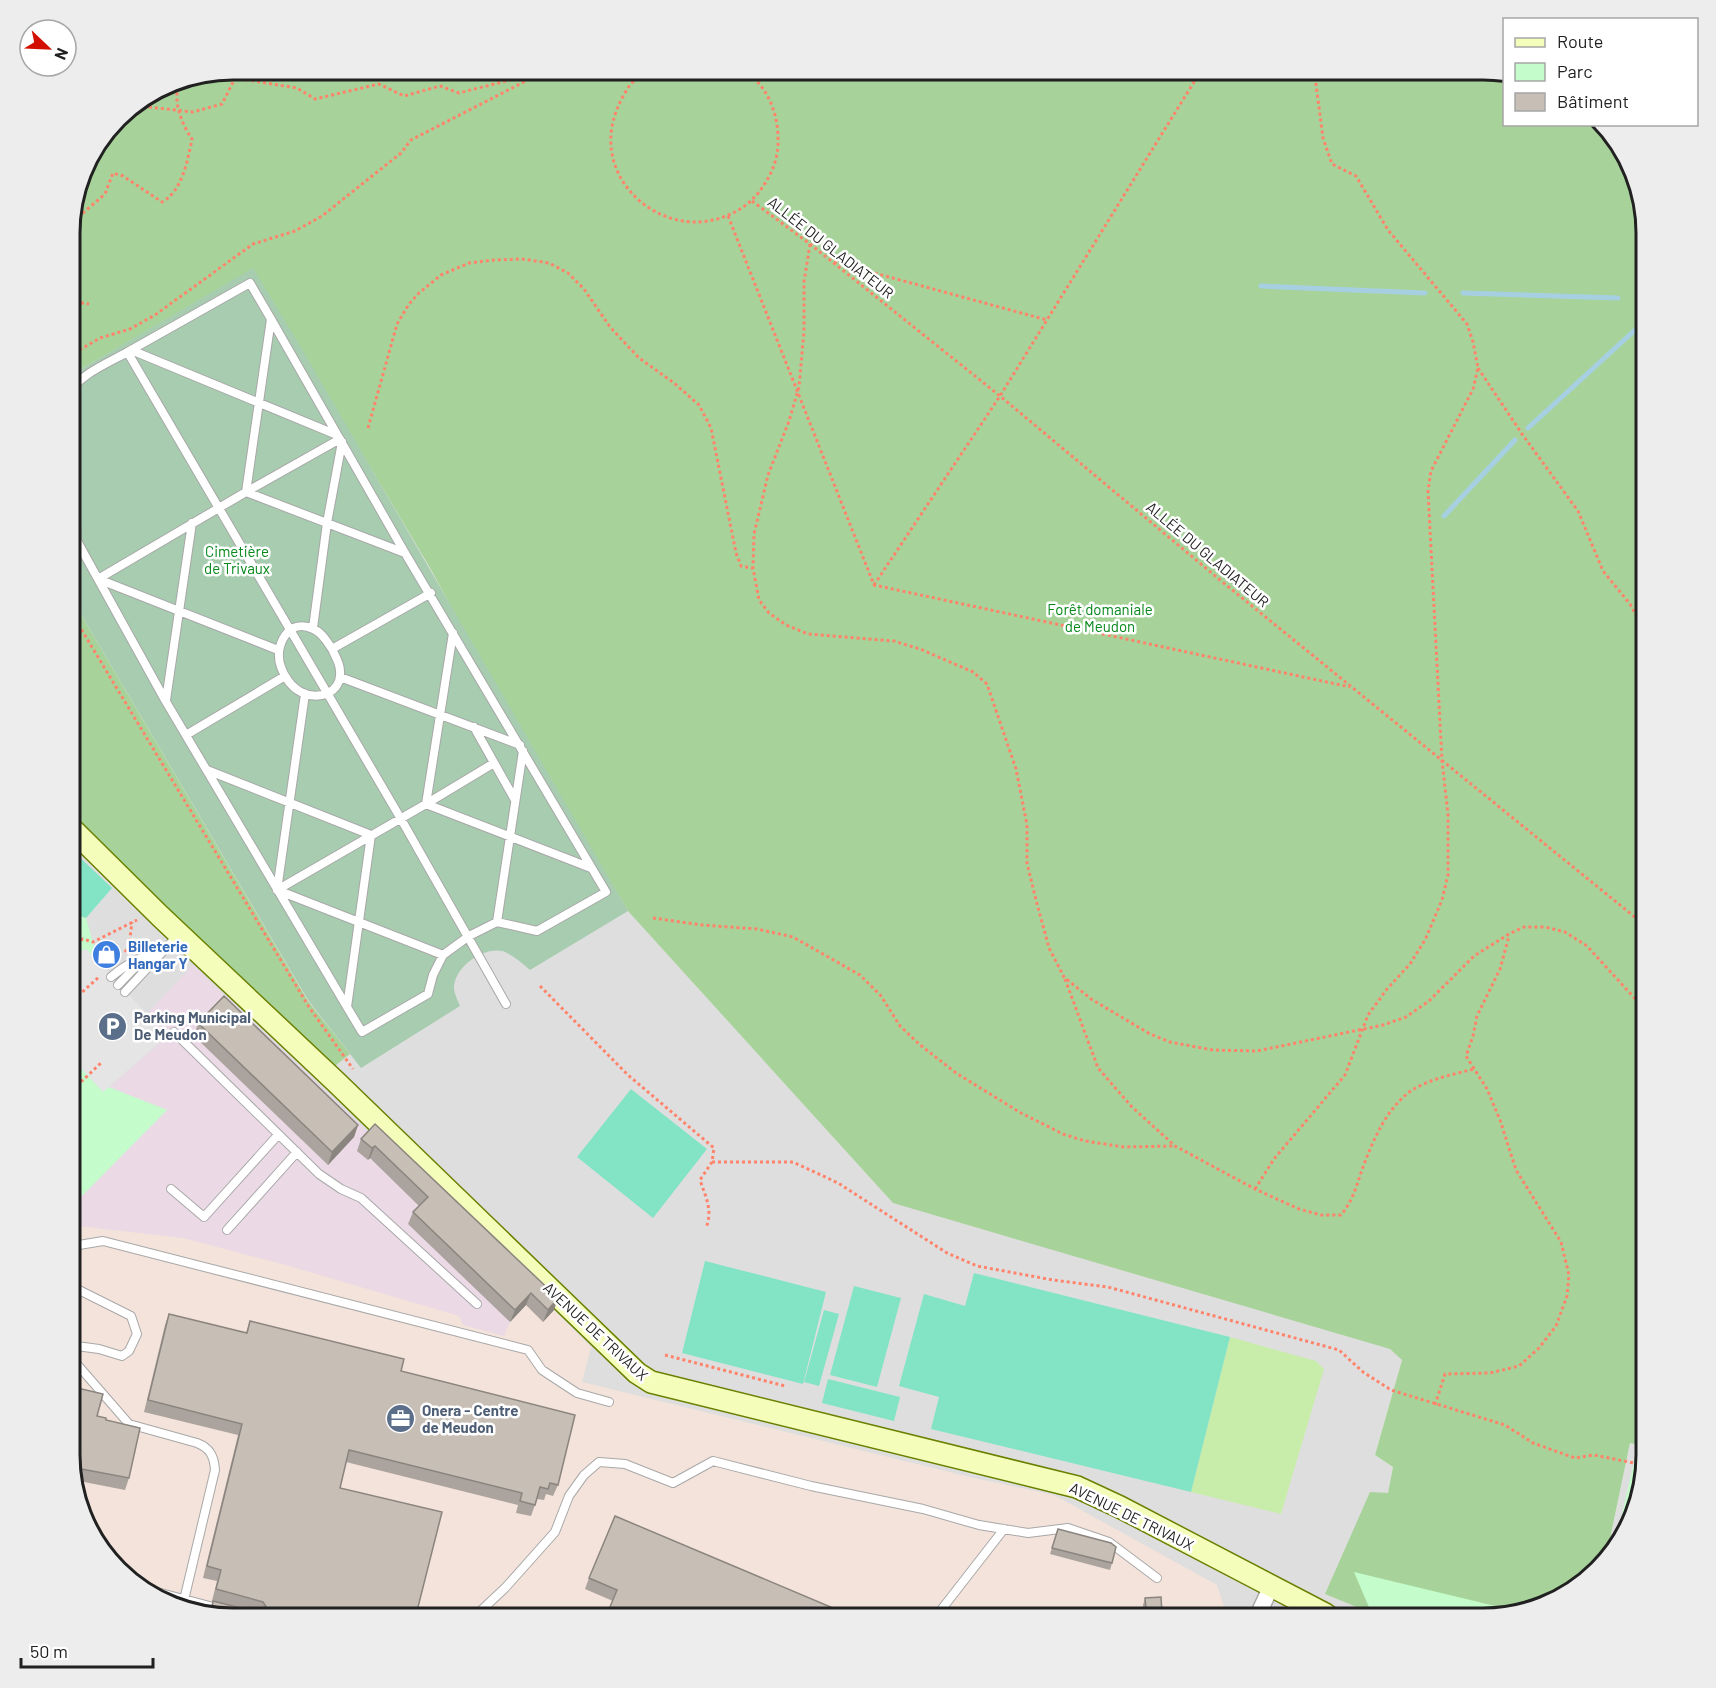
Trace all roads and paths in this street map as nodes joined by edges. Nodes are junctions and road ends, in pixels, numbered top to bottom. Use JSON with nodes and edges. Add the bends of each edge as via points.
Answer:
{"nodes":[{"id":1,"x":234,"y":80,"type":"edge"},
{"id":2,"x":249,"y":80,"type":"edge"},
{"id":3,"x":510,"y":80,"type":"edge"},
{"id":4,"x":526,"y":80,"type":"edge"},
{"id":5,"x":635,"y":80,"type":"edge"},
{"id":6,"x":754,"y":80,"type":"edge"},
{"id":7,"x":1195,"y":80,"type":"edge"},
{"id":8,"x":1315,"y":80,"type":"edge"},
{"id":9,"x":176,"y":90,"type":"edge"},
{"id":10,"x":145,"y":106,"type":"edge"},
{"id":11,"x":179,"y":110,"type":"junction"},
{"id":12,"x":752,"y":201,"type":"junction"},
{"id":13,"x":81,"y":215,"type":"edge"},
{"id":14,"x":728,"y":216,"type":"junction"},
{"id":15,"x":810,"y":244,"type":"junction"},
{"id":16,"x":832,"y":261,"type":"junction"},
{"id":17,"x":80,"y":303,"type":"edge"},
{"id":18,"x":88,"y":304,"type":"dead end"},
{"id":19,"x":271,"y":319,"type":"junction"},
{"id":20,"x":1047,"y":320,"type":"junction"},
{"id":21,"x":80,"y":350,"type":"edge"},
{"id":22,"x":129,"y":351,"type":"junction"},
{"id":23,"x":1478,"y":368,"type":"junction"},
{"id":24,"x":80,"y":380,"type":"edge"},
{"id":25,"x":797,"y":392,"type":"junction"},
{"id":26,"x":1000,"y":396,"type":"junction"},
{"id":27,"x":258,"y":404,"type":"junction"},
{"id":28,"x":368,"y":428,"type":"dead end"},
{"id":29,"x":340,"y":439,"type":"junction"},
{"id":30,"x":246,"y":492,"type":"junction"},
{"id":31,"x":219,"y":508,"type":"junction"},
{"id":32,"x":327,"y":523,"type":"junction"},
{"id":33,"x":192,"y":524,"type":"junction"},
{"id":34,"x":80,"y":546,"type":"edge"},
{"id":35,"x":405,"y":553,"type":"junction"},
{"id":36,"x":753,"y":568,"type":"junction"},
{"id":37,"x":98,"y":579,"type":"junction"},
{"id":38,"x":874,"y":585,"type":"junction"},
{"id":39,"x":431,"y":593,"type":"junction"},
{"id":40,"x":179,"y":612,"type":"junction"},
{"id":41,"x":1636,"y":615,"type":"edge"},
{"id":42,"x":80,"y":627,"type":"edge"},
{"id":43,"x":313,"y":628,"type":"junction"},
{"id":44,"x":290,"y":630,"type":"junction"},
{"id":45,"x":453,"y":633,"type":"junction"},
{"id":46,"x":332,"y":649,"type":"junction"},
{"id":47,"x":278,"y":650,"type":"junction"},
{"id":48,"x":285,"y":676,"type":"junction"},
{"id":49,"x":340,"y":677,"type":"junction"},
{"id":50,"x":1352,"y":688,"type":"junction"},
{"id":51,"x":305,"y":694,"type":"junction"},
{"id":52,"x":328,"y":694,"type":"junction"},
{"id":53,"x":165,"y":700,"type":"junction"},
{"id":54,"x":440,"y":714,"type":"junction"},
{"id":55,"x":474,"y":727,"type":"junction"},
{"id":56,"x":186,"y":735,"type":"junction"},
{"id":57,"x":522,"y":748,"type":"junction"},
{"id":58,"x":1442,"y":761,"type":"junction"},
{"id":59,"x":494,"y":763,"type":"junction"},
{"id":60,"x":207,"y":770,"type":"junction"},
{"id":61,"x":515,"y":800,"type":"junction"},
{"id":62,"x":290,"y":803,"type":"junction"},
{"id":63,"x":426,"y":804,"type":"junction"},
{"id":64,"x":401,"y":819,"type":"junction"},
{"id":65,"x":371,"y":835,"type":"junction"},
{"id":66,"x":509,"y":836,"type":"junction"},
{"id":67,"x":80,"y":837,"type":"edge"},
{"id":68,"x":591,"y":868,"type":"junction"},
{"id":69,"x":277,"y":890,"type":"junction"},
{"id":70,"x":653,"y":918,"type":"dead end"},
{"id":71,"x":1636,"y":918,"type":"edge"},
{"id":72,"x":132,"y":922,"type":"dead end"},
{"id":73,"x":497,"y":922,"type":"junction"},
{"id":74,"x":360,"y":923,"type":"junction"},
{"id":75,"x":179,"y":934,"type":"junction"},
{"id":76,"x":1509,"y":934,"type":"junction"},
{"id":77,"x":469,"y":936,"type":"junction"},
{"id":78,"x":80,"y":940,"type":"edge"},
{"id":79,"x":163,"y":951,"type":"junction"},
{"id":80,"x":147,"y":955,"type":"junction"},
{"id":81,"x":443,"y":955,"type":"junction"},
{"id":82,"x":111,"y":977,"type":"dead end"},
{"id":83,"x":1064,"y":977,"type":"junction"},
{"id":84,"x":118,"y":985,"type":"dead end"},
{"id":85,"x":540,"y":986,"type":"dead end"},
{"id":86,"x":125,"y":992,"type":"dead end"},
{"id":87,"x":1636,"y":1000,"type":"edge"},
{"id":88,"x":506,"y":1004,"type":"dead end"},
{"id":89,"x":347,"y":1007,"type":"junction"},
{"id":90,"x":1363,"y":1029,"type":"junction"},
{"id":91,"x":174,"y":1032,"type":"dead end"},
{"id":92,"x":102,"y":1062,"type":"dead end"},
{"id":93,"x":1474,"y":1069,"type":"junction"},
{"id":94,"x":80,"y":1081,"type":"edge"},
{"id":95,"x":351,"y":1098,"type":"junction"},
{"id":96,"x":278,"y":1135,"type":"junction"},
{"id":97,"x":1175,"y":1146,"type":"junction"},
{"id":98,"x":297,"y":1152,"type":"junction"},
{"id":99,"x":712,"y":1162,"type":"junction"},
{"id":100,"x":171,"y":1189,"type":"dead end"},
{"id":101,"x":1255,"y":1189,"type":"junction"},
{"id":102,"x":706,"y":1228,"type":"dead end"},
{"id":103,"x":227,"y":1230,"type":"dead end"},
{"id":104,"x":80,"y":1245,"type":"edge"},
{"id":105,"x":80,"y":1290,"type":"edge"},
{"id":106,"x":477,"y":1304,"type":"dead end"},
{"id":107,"x":80,"y":1346,"type":"edge"},
{"id":108,"x":665,"y":1355,"type":"dead end"},
{"id":109,"x":80,"y":1368,"type":"edge"},
{"id":110,"x":785,"y":1386,"type":"dead end"},
{"id":111,"x":609,"y":1402,"type":"dead end"},
{"id":112,"x":1435,"y":1405,"type":"junction"},
{"id":113,"x":1636,"y":1462,"type":"edge"},
{"id":114,"x":1004,"y":1529,"type":"junction"},
{"id":115,"x":1157,"y":1578,"type":"dead end"},
{"id":116,"x":1271,"y":1587,"type":"junction"},
{"id":117,"x":176,"y":1598,"type":"edge"},
{"id":118,"x":184,"y":1600,"type":"junction"},
{"id":119,"x":210,"y":1607,"type":"edge"},
{"id":120,"x":484,"y":1608,"type":"edge"},
{"id":121,"x":943,"y":1608,"type":"edge"},
{"id":122,"x":1261,"y":1608,"type":"edge"},
{"id":123,"x":1313,"y":1608,"type":"edge"}],
"edges":[{"from":1,"to":11,"type":"path","via":[[222,104],[193,112]]},
{"from":2,"to":3,"type":"path","via":[[297,87],[315,99],[379,84],[404,96],[440,86],[459,93]]},
{"from":4,"to":21,"type":"path","via":[[411,140],[322,216],[295,231],[253,244],[155,315]]},
{"from":5,"to":14,"type":"path","via":[[616,109],[610,135],[614,162],[625,186],[645,207],[671,220],[700,223]]},
{"from":6,"to":12,"type":"path","via":[[767,94],[778,121],[779,150],[770,178]]},
{"from":7,"to":20,"type":"path"},
{"from":8,"to":23,"type":"path","via":[[1323,138],[1332,164],[1356,176],[1388,230],[1467,324]]},
{"from":9,"to":11,"type":"path"},
{"from":10,"to":11,"type":"path"},
{"from":11,"to":13,"type":"path","via":[[192,139],[187,167],[170,198],[162,202],[113,173],[105,194]]},
{"from":12,"to":14,"type":"path"},
{"from":12,"to":15,"type":"path","name":"ALLÉE DU GLADIATEUR"},
{"from":14,"to":25,"type":"path"},
{"from":15,"to":16,"type":"path","name":"ALLÉE DU GLADIATEUR"},
{"from":15,"to":25,"type":"path"},
{"from":16,"to":20,"type":"path"},
{"from":16,"to":26,"type":"path","name":"ALLÉE DU GLADIATEUR"},
{"from":17,"to":18,"type":"path"},
{"from":19,"to":22,"type":"lane","via":[[250,283]]},
{"from":19,"to":27,"type":"lane"},
{"from":19,"to":29,"type":"lane"},
{"from":20,"to":26,"type":"path"},
{"from":22,"to":24,"type":"lane"},
{"from":22,"to":27,"type":"lane"},
{"from":22,"to":31,"type":"lane"},
{"from":23,"to":41,"type":"path","via":[[1578,511],[1603,572]]},
{"from":23,"to":58,"type":"path","via":[[1473,389],[1431,471],[1428,491]]},
{"from":25,"to":36,"type":"path","via":[[761,502],[754,534]]},
{"from":25,"to":38,"type":"path"},
{"from":26,"to":38,"type":"path"},
{"from":26,"to":50,"type":"path","name":"ALLÉE DU GLADIATEUR"},
{"from":27,"to":29,"type":"lane"},
{"from":27,"to":30,"type":"lane"},
{"from":28,"to":36,"type":"path","via":[[397,324],[419,293],[441,275],[469,263],[522,259],[549,263],[568,273],[584,289],[610,327],[639,358],[699,405],[711,428],[736,553],[741,566]]},
{"from":29,"to":30,"type":"lane"},
{"from":29,"to":32,"type":"lane"},
{"from":29,"to":35,"type":"lane"},
{"from":30,"to":31,"type":"lane"},
{"from":30,"to":32,"type":"lane"},
{"from":31,"to":33,"type":"lane"},
{"from":31,"to":44,"type":"lane"},
{"from":32,"to":35,"type":"lane"},
{"from":32,"to":43,"type":"lane"},
{"from":33,"to":37,"type":"lane"},
{"from":33,"to":40,"type":"lane"},
{"from":34,"to":37,"type":"lane"},
{"from":35,"to":39,"type":"lane"},
{"from":36,"to":83,"type":"path","via":[[759,600],[786,625],[808,634],[894,641],[973,672],[987,684],[1016,769],[1027,825],[1027,863],[1036,900],[1050,948]]},
{"from":37,"to":40,"type":"lane"},
{"from":37,"to":53,"type":"lane"},
{"from":38,"to":50,"type":"path"},
{"from":39,"to":45,"type":"lane"},
{"from":39,"to":46,"type":"lane"},
{"from":40,"to":47,"type":"lane"},
{"from":40,"to":53,"type":"lane"},
{"from":42,"to":95,"type":"path","via":[[309,1007],[354,1071]]},
{"from":43,"to":44,"type":"lane"},
{"from":43,"to":46,"type":"lane"},
{"from":44,"to":47,"type":"lane"},
{"from":44,"to":52,"type":"lane"},
{"from":45,"to":54,"type":"lane"},
{"from":45,"to":57,"type":"lane"},
{"from":46,"to":49,"type":"lane"},
{"from":47,"to":48,"type":"lane"},
{"from":48,"to":51,"type":"lane"},
{"from":48,"to":56,"type":"lane"},
{"from":49,"to":52,"type":"lane"},
{"from":49,"to":54,"type":"lane"},
{"from":50,"to":58,"type":"path","name":"ALLÉE DU GLADIATEUR"},
{"from":51,"to":52,"type":"lane"},
{"from":51,"to":62,"type":"lane"},
{"from":52,"to":64,"type":"lane"},
{"from":53,"to":56,"type":"lane"},
{"from":54,"to":55,"type":"lane"},
{"from":54,"to":63,"type":"lane"},
{"from":55,"to":57,"type":"lane"},
{"from":55,"to":59,"type":"lane"},
{"from":56,"to":60,"type":"lane"},
{"from":57,"to":61,"type":"lane"},
{"from":57,"to":68,"type":"lane"},
{"from":58,"to":71,"type":"path","name":"ALLÉE DU GLADIATEUR"},
{"from":58,"to":90,"type":"path","via":[[1448,814],[1448,875],[1442,900],[1425,940],[1368,1015]]},
{"from":59,"to":61,"type":"lane"},
{"from":59,"to":63,"type":"lane"},
{"from":60,"to":62,"type":"lane"},
{"from":60,"to":69,"type":"lane"},
{"from":61,"to":66,"type":"lane"},
{"from":62,"to":65,"type":"lane"},
{"from":62,"to":69,"type":"lane"},
{"from":63,"to":64,"type":"lane"},
{"from":63,"to":66,"type":"lane"},
{"from":64,"to":65,"type":"lane"},
{"from":64,"to":77,"type":"lane"},
{"from":65,"to":69,"type":"lane"},
{"from":65,"to":74,"type":"lane"},
{"from":66,"to":68,"type":"lane"},
{"from":66,"to":73,"type":"lane"},
{"from":67,"to":75,"type":"main road","name":"AVENUE DE TRIVAUX"},
{"from":68,"to":73,"type":"lane","via":[[606,892],[537,931]]},
{"from":69,"to":74,"type":"lane"},
{"from":69,"to":89,"type":"lane"},
{"from":70,"to":97,"type":"path","via":[[757,929],[793,938],[860,975],[881,996],[900,1026],[920,1044],[1021,1113],[1085,1141],[1124,1147]]},
{"from":72,"to":78,"type":"path","via":[[93,942]]},
{"from":73,"to":77,"type":"lane"},
{"from":74,"to":81,"type":"lane"},
{"from":74,"to":89,"type":"lane"},
{"from":75,"to":79,"type":"lane"},
{"from":75,"to":95,"type":"main road","name":"AVENUE DE TRIVAUX"},
{"from":76,"to":87,"type":"path","via":[[1524,927],[1565,932],[1587,946]]},
{"from":76,"to":90,"type":"path","via":[[1474,956],[1429,1001],[1406,1017]]},
{"from":76,"to":93,"type":"path","via":[[1500,969],[1477,1016],[1466,1056]]},
{"from":77,"to":81,"type":"lane"},
{"from":77,"to":88,"type":"lane"},
{"from":79,"to":80,"type":"lane"},
{"from":79,"to":86,"type":"lane"},
{"from":80,"to":82,"type":"lane"},
{"from":80,"to":84,"type":"lane"},
{"from":81,"to":89,"type":"lane","via":[[428,994],[362,1032]]},
{"from":83,"to":90,"type":"path","via":[[1091,999],[1150,1034],[1213,1050],[1257,1051]]},
{"from":83,"to":97,"type":"path","via":[[1098,1068],[1132,1107]]},
{"from":85,"to":99,"type":"path","via":[[628,1075],[714,1148]]},
{"from":90,"to":101,"type":"path","via":[[1345,1076],[1274,1159]]},
{"from":91,"to":96,"type":"lane"},
{"from":92,"to":94,"type":"path"},
{"from":93,"to":101,"type":"path","via":[[1412,1090],[1387,1114],[1350,1204],[1341,1215],[1299,1209]]},
{"from":93,"to":112,"type":"path","via":[[1500,1120],[1516,1170],[1560,1242],[1569,1275],[1567,1296],[1556,1326],[1519,1366],[1490,1373],[1445,1374]]},
{"from":95,"to":116,"type":"main road","name":"AVENUE DE TRIVAUX","via":[[637,1373],[651,1382],[1077,1487]]},
{"from":96,"to":98,"type":"lane"},
{"from":96,"to":100,"type":"lane","via":[[204,1217]]},
{"from":97,"to":101,"type":"path"},
{"from":98,"to":103,"type":"lane"},
{"from":98,"to":106,"type":"lane","via":[[341,1190],[361,1198]]},
{"from":99,"to":102,"type":"path","via":[[700,1180],[710,1209]]},
{"from":99,"to":112,"type":"path","via":[[793,1162],[838,1183],[947,1253],[977,1266],[1108,1287],[1339,1350],[1391,1390]]},
{"from":104,"to":111,"type":"lane","via":[[103,1241],[528,1350],[542,1370],[577,1393]]},
{"from":105,"to":107,"type":"lane","via":[[131,1316],[137,1334],[122,1356]]},
{"from":108,"to":110,"type":"path"},
{"from":109,"to":118,"type":"lane","via":[[129,1424],[198,1443],[212,1453],[215,1470]]},
{"from":112,"to":113,"type":"path","via":[[1505,1425],[1533,1443],[1575,1458],[1594,1455]]},
{"from":114,"to":115,"type":"lane","via":[[1028,1533],[1068,1528],[1109,1542]]},
{"from":114,"to":120,"type":"lane","via":[[713,1461],[673,1483],[625,1464],[599,1462],[569,1496],[555,1532]]},
{"from":114,"to":121,"type":"lane"},
{"from":116,"to":122,"type":"street"},
{"from":116,"to":123,"type":"main road","name":"AVENUE DE TRIVAUX"},
{"from":117,"to":118,"type":"lane"},
{"from":118,"to":119,"type":"lane"}]}
